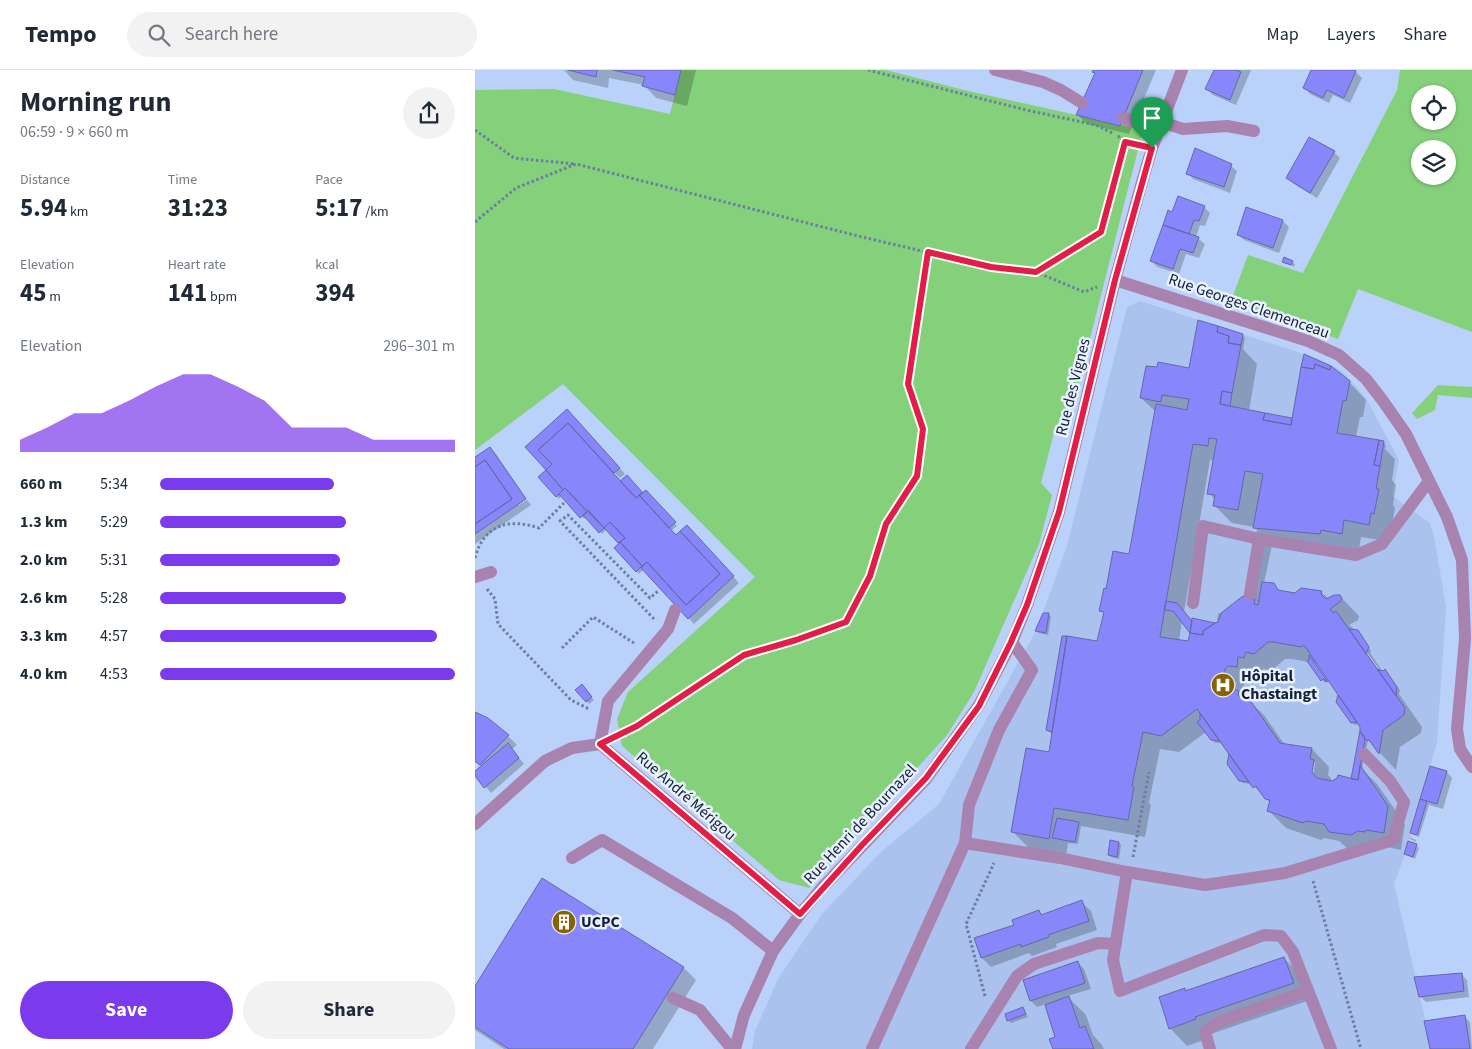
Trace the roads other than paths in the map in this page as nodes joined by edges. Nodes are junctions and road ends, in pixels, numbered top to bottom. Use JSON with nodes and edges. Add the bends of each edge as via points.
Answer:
{"nodes":[{"id":1,"x":995,"y":70,"type":"edge"},
{"id":2,"x":1181,"y":70,"type":"edge"},
{"id":3,"x":1082,"y":103,"type":"dead end"},
{"id":4,"x":1123,"y":118,"type":"dead end"},
{"id":5,"x":1161,"y":126,"type":"junction"},
{"id":6,"x":1254,"y":131,"type":"dead end"},
{"id":7,"x":1115,"y":280,"type":"junction"},
{"id":8,"x":1429,"y":481,"type":"junction"},
{"id":9,"x":1259,"y":539,"type":"junction"},
{"id":10,"x":491,"y":572,"type":"dead end"},
{"id":11,"x":476,"y":576,"type":"edge"},
{"id":12,"x":1250,"y":594,"type":"dead end"},
{"id":13,"x":1193,"y":603,"type":"dead end"},
{"id":14,"x":675,"y":610,"type":"dead end"},
{"id":15,"x":1011,"y":642,"type":"junction"},
{"id":16,"x":979,"y":706,"type":"joint"},
{"id":17,"x":600,"y":744,"type":"junction"},
{"id":18,"x":1364,"y":754,"type":"dead end"},
{"id":19,"x":1472,"y":767,"type":"edge"},
{"id":20,"x":475,"y":824,"type":"edge"},
{"id":21,"x":965,"y":844,"type":"junction"},
{"id":22,"x":572,"y":858,"type":"dead end"},
{"id":23,"x":1130,"y":867,"type":"junction"},
{"id":24,"x":800,"y":914,"type":"junction"},
{"id":25,"x":1116,"y":944,"type":"junction"},
{"id":26,"x":773,"y":951,"type":"junction"},
{"id":27,"x":1308,"y":991,"type":"junction"},
{"id":28,"x":673,"y":998,"type":"dead end"},
{"id":29,"x":734,"y":1049,"type":"edge"},
{"id":30,"x":872,"y":1049,"type":"edge"},
{"id":31,"x":971,"y":1049,"type":"edge"},
{"id":32,"x":1211,"y":1049,"type":"edge"},
{"id":33,"x":1331,"y":1049,"type":"edge"}],
"edges":[{"from":1,"to":3,"type":"street","via":[[1043,82]]},
{"from":2,"to":5,"type":"street","name":"Rue des Vignes"},
{"from":4,"to":5,"type":"street"},
{"from":5,"to":6,"type":"street","via":[[1183,129],[1227,126]]},
{"from":5,"to":7,"type":"street","name":"Rue des Vignes"},
{"from":7,"to":8,"type":"street","name":"Rue Georges Clemenceau","via":[[1308,341],[1339,355],[1367,379],[1383,401],[1406,434]]},
{"from":7,"to":15,"type":"street","name":"Rue des Vignes","via":[[1059,512]]},
{"from":8,"to":9,"type":"street","via":[[1382,544],[1356,555]]},
{"from":8,"to":19,"type":"street","name":"Rue Georges Clemenceau","via":[[1447,517],[1462,560],[1465,639],[1457,729],[1460,749]]},
{"from":9,"to":12,"type":"street"},
{"from":9,"to":13,"type":"street","via":[[1203,526]]},
{"from":10,"to":11,"type":"street"},
{"from":14,"to":17,"type":"street","via":[[668,629],[608,701]]},
{"from":15,"to":16,"type":"street","name":"Rue des Vignes"},
{"from":15,"to":21,"type":"street","via":[[1032,670],[999,730],[969,806]]},
{"from":16,"to":24,"type":"street","name":"Rue Henri de Bournazel","via":[[926,778]]},
{"from":17,"to":20,"type":"street","via":[[572,748],[545,761]]},
{"from":17,"to":24,"type":"street","name":"Rue André Mérigou"},
{"from":18,"to":23,"type":"street","via":[[1390,781],[1404,802],[1393,840],[1285,873],[1205,885]]},
{"from":21,"to":23,"type":"street"},
{"from":21,"to":30,"type":"street"},
{"from":22,"to":26,"type":"street","via":[[602,840],[732,918]]},
{"from":23,"to":25,"type":"street"},
{"from":24,"to":26,"type":"street","name":"Rue Henri de Bournazel"},
{"from":25,"to":27,"type":"street","via":[[1113,960],[1120,991],[1264,935],[1281,936],[1293,952]]},
{"from":25,"to":31,"type":"street","via":[[1098,943],[1034,964],[1017,976]]},
{"from":26,"to":29,"type":"street","name":"Rue Henri de Bournazel","via":[[744,1015]]},
{"from":27,"to":32,"type":"street","via":[[1218,1022],[1205,1032]]},
{"from":27,"to":33,"type":"street"},
{"from":28,"to":29,"type":"street","via":[[700,1010]]}]}
